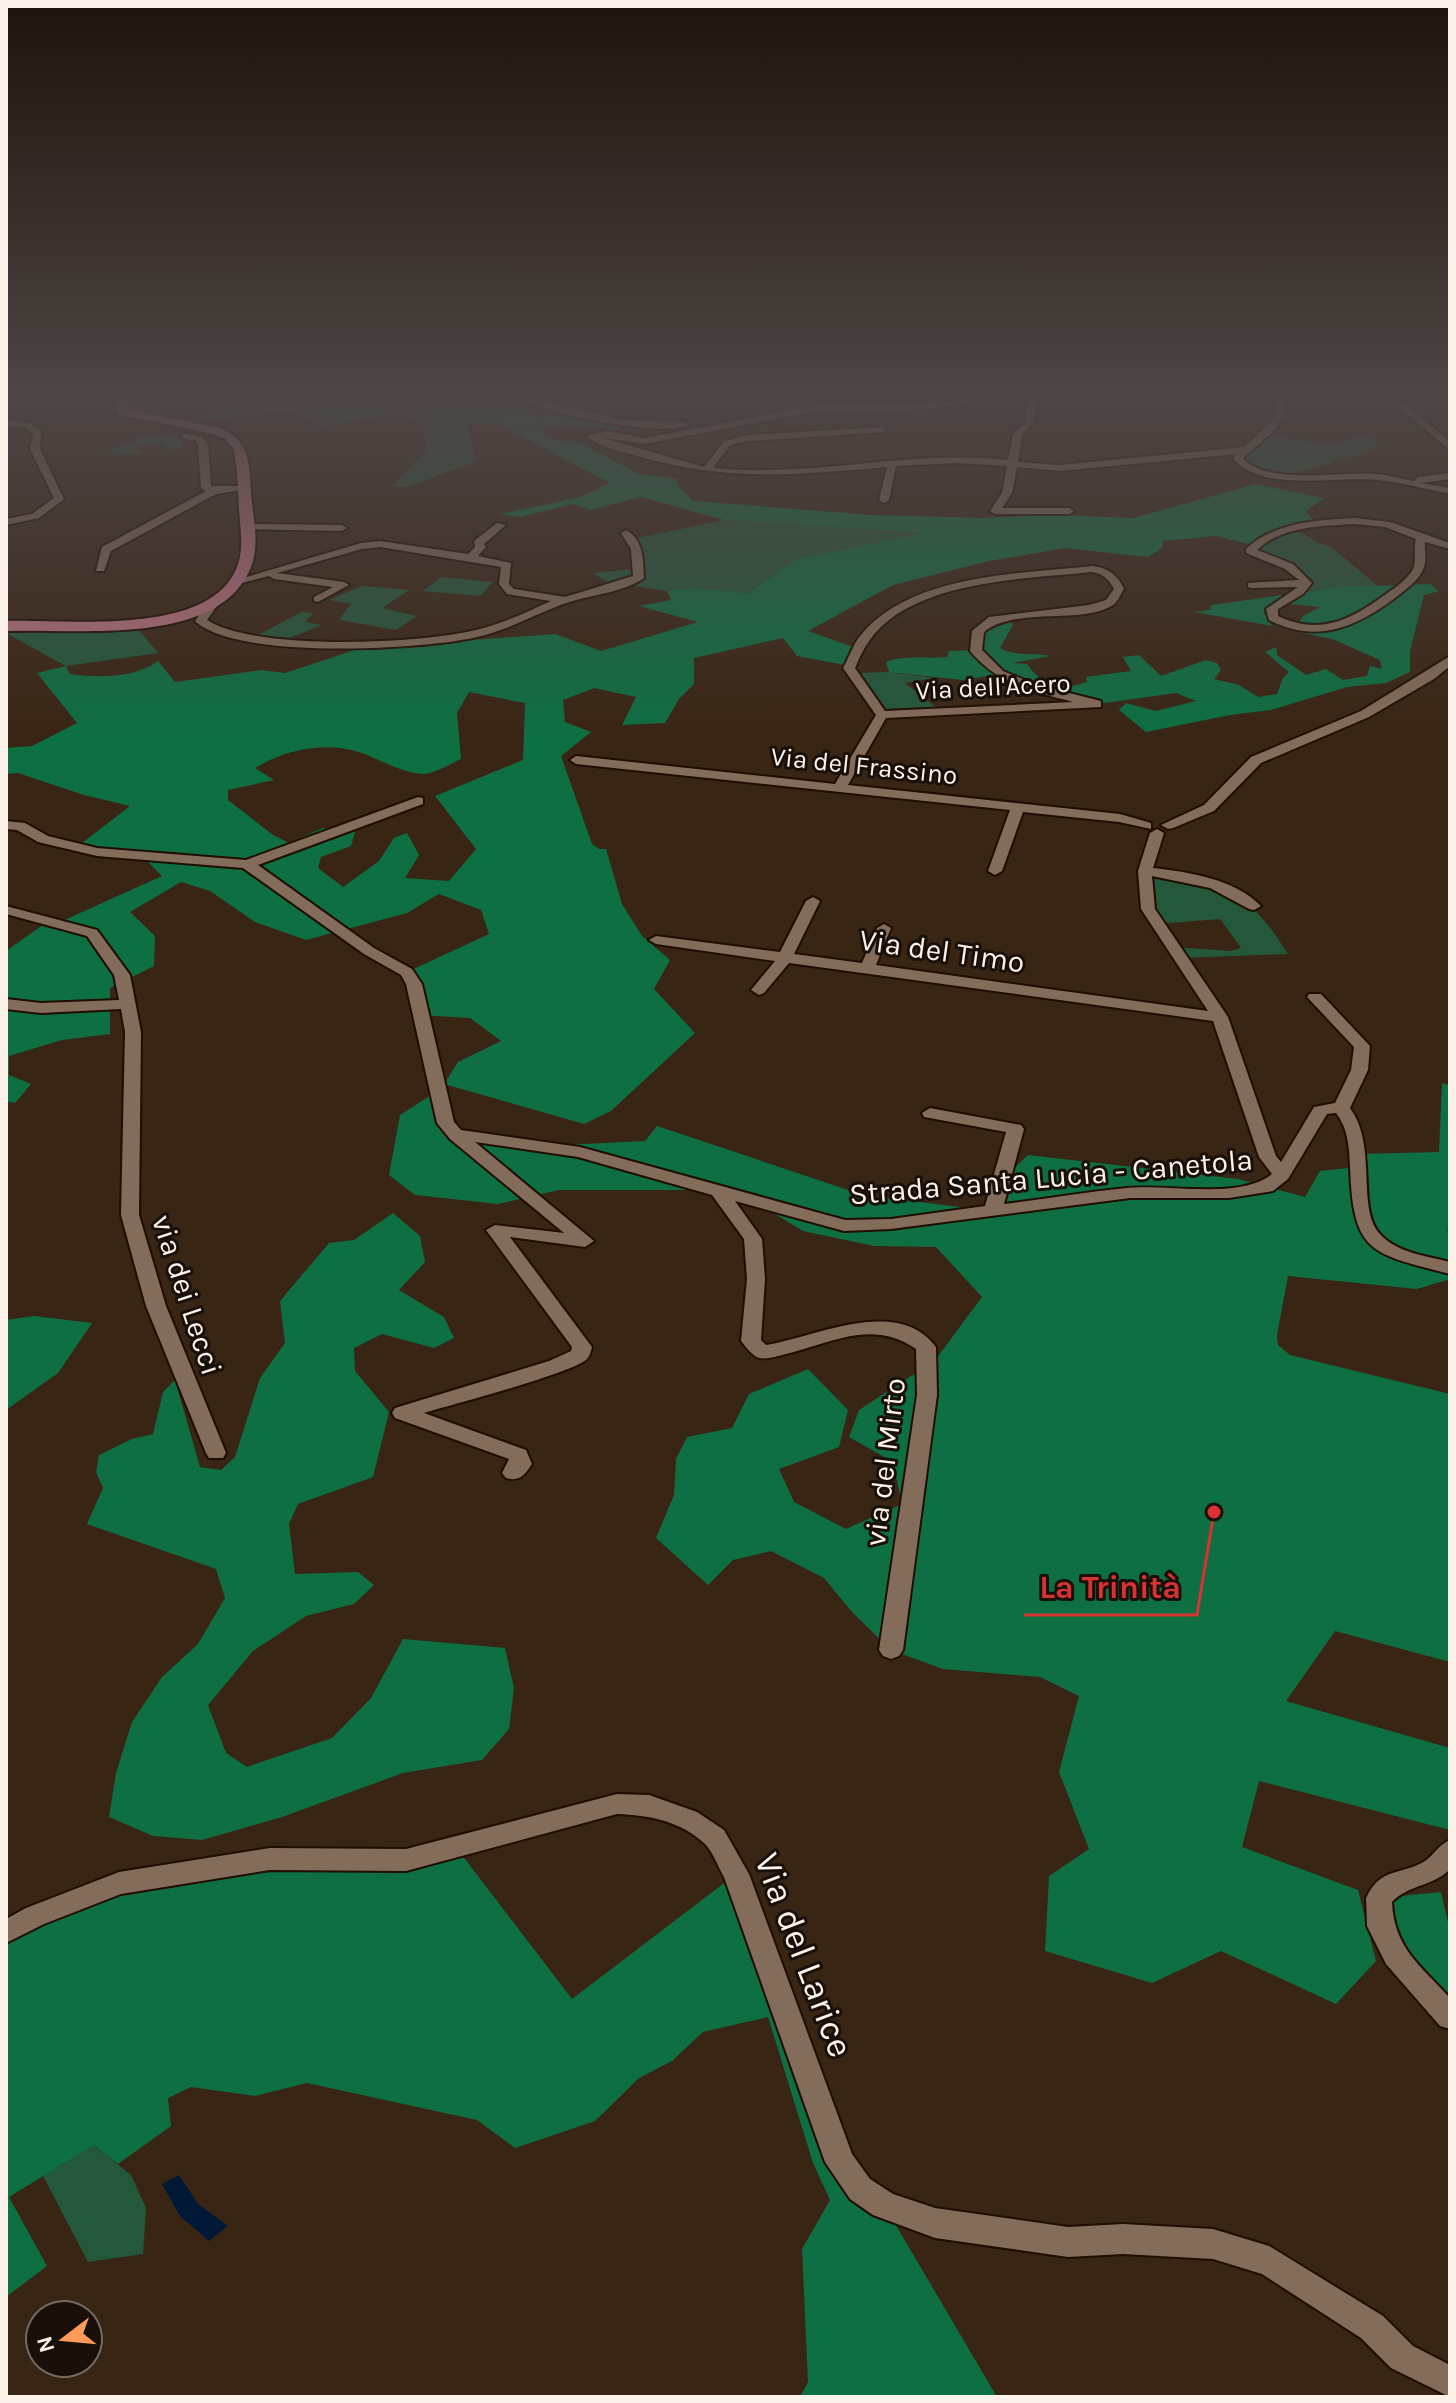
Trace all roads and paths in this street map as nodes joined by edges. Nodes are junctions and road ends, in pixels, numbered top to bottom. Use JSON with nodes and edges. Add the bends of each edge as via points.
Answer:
{"nodes":[{"id":1,"x":42,"y":511,"type":"edge"},
{"id":2,"x":176,"y":511,"type":"edge"},
{"id":3,"x":246,"y":511,"type":"edge"},
{"id":4,"x":6,"y":522,"type":"edge"},
{"id":5,"x":501,"y":525,"type":"dead end"},
{"id":6,"x":247,"y":527,"type":"junction"},
{"id":7,"x":342,"y":528,"type":"dead end"},
{"id":8,"x":626,"y":533,"type":"dead end"},
{"id":9,"x":1420,"y":540,"type":"junction"},
{"id":10,"x":1450,"y":546,"type":"edge"},
{"id":11,"x":470,"y":558,"type":"junction"},
{"id":12,"x":100,"y":569,"type":"dead end"},
{"id":13,"x":265,"y":575,"type":"junction"},
{"id":14,"x":238,"y":581,"type":"junction"},
{"id":15,"x":1307,"y":583,"type":"junction"},
{"id":16,"x":1252,"y":585,"type":"dead end"},
{"id":17,"x":318,"y":599,"type":"dead end"},
{"id":18,"x":565,"y":600,"type":"junction"},
{"id":19,"x":213,"y":603,"type":"junction"},
{"id":20,"x":6,"y":626,"type":"edge"},
{"id":21,"x":1450,"y":660,"type":"edge"},
{"id":22,"x":882,"y":715,"type":"junction"},
{"id":23,"x":576,"y":760,"type":"dead end"},
{"id":24,"x":840,"y":787,"type":"junction"},
{"id":25,"x":418,"y":801,"type":"dead end"},
{"id":26,"x":1018,"y":807,"type":"junction"},
{"id":27,"x":6,"y":825,"type":"edge"},
{"id":28,"x":1157,"y":828,"type":"junction"},
{"id":29,"x":247,"y":864,"type":"junction"},
{"id":30,"x":995,"y":871,"type":"dead end"},
{"id":31,"x":1145,"y":871,"type":"junction"},
{"id":32,"x":813,"y":901,"type":"dead end"},
{"id":33,"x":1254,"y":906,"type":"dead end"},
{"id":34,"x":6,"y":910,"type":"edge"},
{"id":35,"x":884,"y":928,"type":"dead end"},
{"id":36,"x":656,"y":940,"type":"dead end"},
{"id":37,"x":785,"y":958,"type":"junction"},
{"id":38,"x":867,"y":969,"type":"junction"},
{"id":39,"x":759,"y":990,"type":"dead end"},
{"id":40,"x":1315,"y":997,"type":"dead end"},
{"id":41,"x":6,"y":1004,"type":"edge"},
{"id":42,"x":127,"y":1004,"type":"junction"},
{"id":43,"x":1220,"y":1017,"type":"junction"},
{"id":44,"x":1341,"y":1108,"type":"junction"},
{"id":45,"x":930,"y":1113,"type":"dead end"},
{"id":46,"x":456,"y":1135,"type":"junction"},
{"id":47,"x":1282,"y":1175,"type":"junction"},
{"id":48,"x":718,"y":1190,"type":"junction"},
{"id":49,"x":993,"y":1211,"type":"junction"},
{"id":50,"x":1450,"y":1268,"type":"edge"},
{"id":51,"x":216,"y":1453,"type":"dead end"},
{"id":52,"x":513,"y":1473,"type":"dead end"},
{"id":53,"x":891,"y":1650,"type":"dead end"},
{"id":54,"x":1450,"y":1851,"type":"edge"},
{"id":55,"x":6,"y":1932,"type":"edge"},
{"id":56,"x":1450,"y":2017,"type":"edge"},
{"id":57,"x":1450,"y":2382,"type":"edge"}],
"edges":[{"from":1,"to":4,"type":"street"},
{"from":2,"to":12,"type":"street","via":[[106,549]]},
{"from":3,"to":6,"type":"main road"},
{"from":5,"to":11,"type":"street","via":[[478,543],[481,547]]},
{"from":6,"to":7,"type":"street"},
{"from":6,"to":14,"type":"main road","via":[[247,556]]},
{"from":8,"to":18,"type":"street","via":[[640,560],[639,578]]},
{"from":9,"to":10,"type":"street"},
{"from":9,"to":15,"type":"street","via":[[1385,524],[1337,522],[1266,538],[1250,551],[1289,565]]},
{"from":9,"to":15,"type":"street","via":[[1420,566],[1403,586],[1340,627],[1297,627],[1273,618],[1274,606],[1301,593]]},
{"from":11,"to":13,"type":"street","via":[[372,544]]},
{"from":11,"to":18,"type":"street","via":[[507,565],[504,584],[511,592]]},
{"from":13,"to":14,"type":"street"},
{"from":13,"to":17,"type":"street","via":[[344,585]]},
{"from":14,"to":19,"type":"main road"},
{"from":15,"to":16,"type":"street"},
{"from":18,"to":19,"type":"street","via":[[465,636],[310,645],[214,631],[201,621]]},
{"from":19,"to":20,"type":"main road","via":[[179,616],[123,625]]},
{"from":21,"to":28,"type":"street","via":[[1365,714],[1256,760],[1209,808]]},
{"from":22,"to":22,"type":"street","name":"Via dell'Acero","via":[[1097,704],[999,674],[976,651],[978,631],[993,619],[1110,602],[1119,589],[1115,578],[1092,569],[946,588],[875,623],[849,668]]},
{"from":22,"to":24,"type":"street","name":"Via dell'Acero"},
{"from":23,"to":24,"type":"street","name":"Via del Frassino"},
{"from":24,"to":26,"type":"street","name":"Via del Frassino"},
{"from":25,"to":29,"type":"street"},
{"from":26,"to":28,"type":"street","name":"Via del Frassino","via":[[1120,818]]},
{"from":26,"to":30,"type":"street"},
{"from":27,"to":29,"type":"street","via":[[97,852]]},
{"from":28,"to":31,"type":"street"},
{"from":29,"to":46,"type":"street","via":[[407,972],[446,1123]]},
{"from":31,"to":33,"type":"street","via":[[1212,882]]},
{"from":31,"to":43,"type":"street","via":[[1148,909]]},
{"from":32,"to":37,"type":"street"},
{"from":34,"to":42,"type":"street","via":[[92,933],[122,975]]},
{"from":35,"to":38,"type":"street"},
{"from":36,"to":37,"type":"street","name":"Via del Timo"},
{"from":37,"to":38,"type":"street","name":"Via del Timo"},
{"from":37,"to":39,"type":"street"},
{"from":38,"to":43,"type":"street","name":"Via del Timo"},
{"from":40,"to":44,"type":"street","via":[[1362,1046],[1358,1074]]},
{"from":41,"to":42,"type":"street"},
{"from":42,"to":51,"type":"street","name":"via dei Lecci","via":[[133,1032],[130,1215],[156,1306]]},
{"from":43,"to":47,"type":"street","via":[[1268,1157]]},
{"from":44,"to":47,"type":"street","name":"Strada Santa Lucia - Canetola","via":[[1320,1111]]},
{"from":44,"to":50,"type":"street","via":[[1354,1123],[1363,1215],[1371,1237],[1395,1253]]},
{"from":45,"to":49,"type":"street","via":[[1015,1129]]},
{"from":46,"to":48,"type":"street","name":"Strada Santa Lucia - Canetola","via":[[580,1152]]},
{"from":46,"to":52,"type":"street","via":[[585,1241],[495,1230],[582,1347],[580,1355],[402,1413],[519,1455],[521,1464]]},
{"from":47,"to":49,"type":"street","name":"Strada Santa Lucia - Canetola","via":[[1267,1187],[1229,1193],[1130,1193]]},
{"from":48,"to":49,"type":"street","name":"Strada Santa Lucia - Canetola","via":[[844,1226]]},
{"from":48,"to":53,"type":"street","name":"via del Mirto","via":[[753,1239],[751,1341],[762,1352],[788,1350],[869,1324],[910,1332],[926,1347],[927,1395]]},
{"from":54,"to":56,"type":"street","via":[[1434,1869],[1394,1882],[1379,1898],[1379,1912],[1395,1956]]},
{"from":55,"to":57,"type":"street","name":"Via del Larice","via":[[119,1883],[270,1859],[406,1860],[617,1804],[649,1805],[688,1819],[715,1837],[736,1874],[840,2162],[860,2189],[884,2205],[935,2223],[1068,2242],[1213,2244],[1269,2261],[1372,2327],[1402,2357]]}]}
